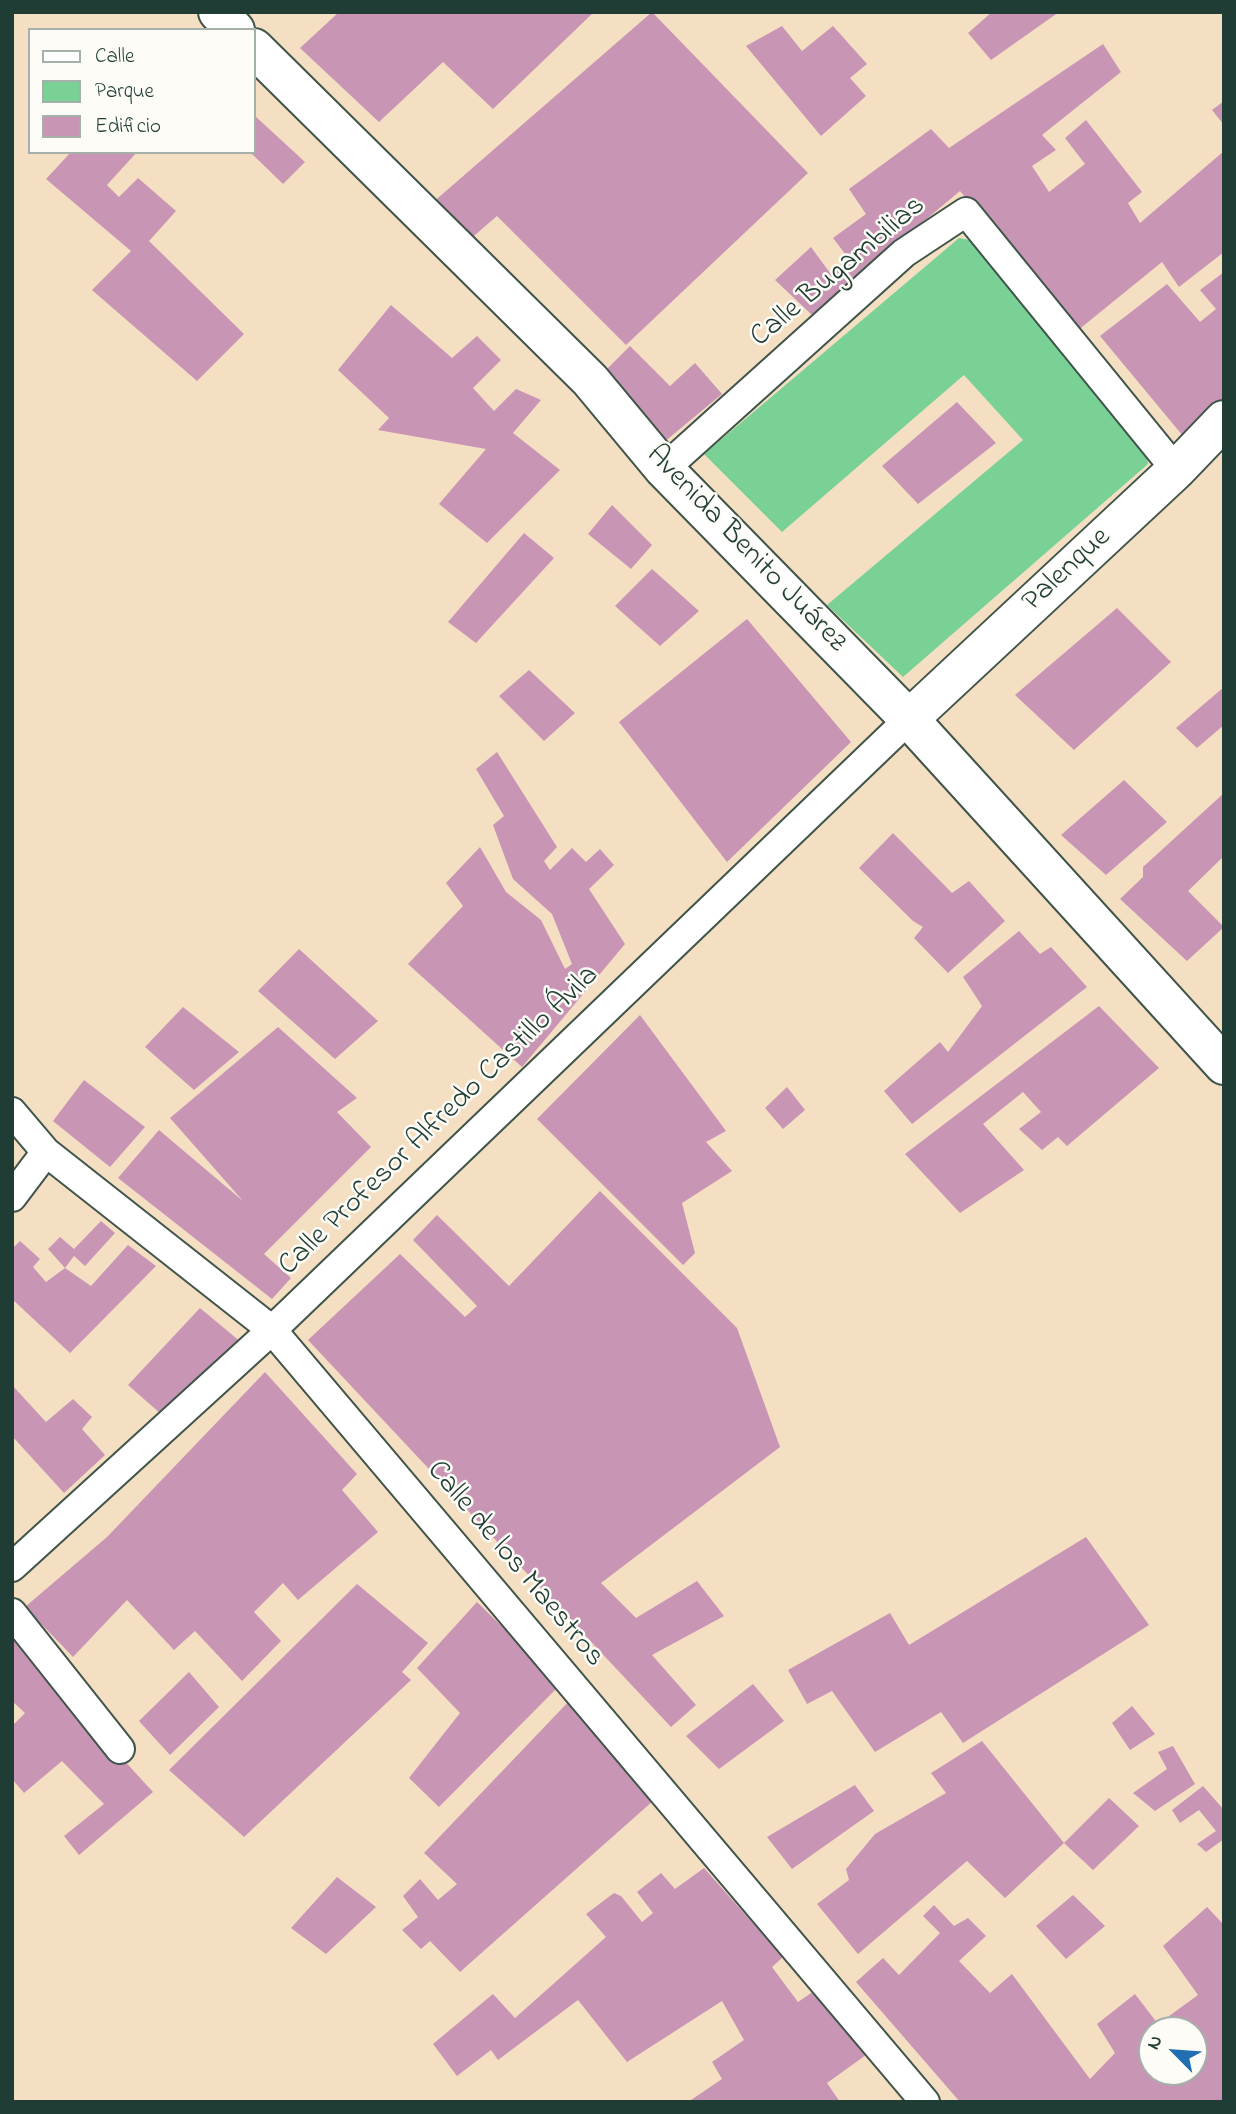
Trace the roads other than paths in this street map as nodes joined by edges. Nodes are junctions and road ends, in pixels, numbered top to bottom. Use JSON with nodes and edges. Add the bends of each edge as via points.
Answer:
{"nodes":[{"id":1,"x":218,"y":12,"type":"edge"},
{"id":2,"x":233,"y":28,"type":"edge"},
{"id":3,"x":256,"y":50,"type":"edge"},
{"id":4,"x":1224,"y":420,"type":"edge"},
{"id":5,"x":664,"y":469,"type":"junction"},
{"id":6,"x":1176,"y":470,"type":"junction"},
{"id":7,"x":909,"y":719,"type":"junction"},
{"id":8,"x":1224,"y":1065,"type":"edge"},
{"id":9,"x":12,"y":1112,"type":"edge"},
{"id":10,"x":46,"y":1152,"type":"junction"},
{"id":11,"x":12,"y":1196,"type":"edge"},
{"id":12,"x":272,"y":1330,"type":"junction"},
{"id":13,"x":12,"y":1567,"type":"edge"},
{"id":14,"x":12,"y":1614,"type":"edge"},
{"id":15,"x":120,"y":1749,"type":"dead end"},
{"id":16,"x":925,"y":2102,"type":"edge"}],
"edges":[{"from":1,"to":2,"type":"main road"},
{"from":3,"to":5,"type":"main road","name":"Avenida Benito Juárez","via":[[590,380]]},
{"from":4,"to":6,"type":"main road","name":"Palenque"},
{"from":5,"to":6,"type":"street","name":"Calle Bugambilias","via":[[904,253],[966,212]]},
{"from":5,"to":7,"type":"main road","name":"Avenida Benito Juárez"},
{"from":6,"to":7,"type":"main road","name":"Palenque"},
{"from":7,"to":8,"type":"main road","name":"Avenida Benito Juárez"},
{"from":7,"to":12,"type":"street","name":"Calle Profesor Alfredo Castillo Ávila"},
{"from":9,"to":10,"type":"street","name":"Calle de los Maestros"},
{"from":10,"to":11,"type":"street"},
{"from":10,"to":12,"type":"street","name":"Calle de los Maestros"},
{"from":12,"to":13,"type":"street","name":"Calle Profesor Alfredo Castillo Ávila"},
{"from":12,"to":16,"type":"street","name":"Calle de los Maestros"},
{"from":14,"to":15,"type":"street"}]}
